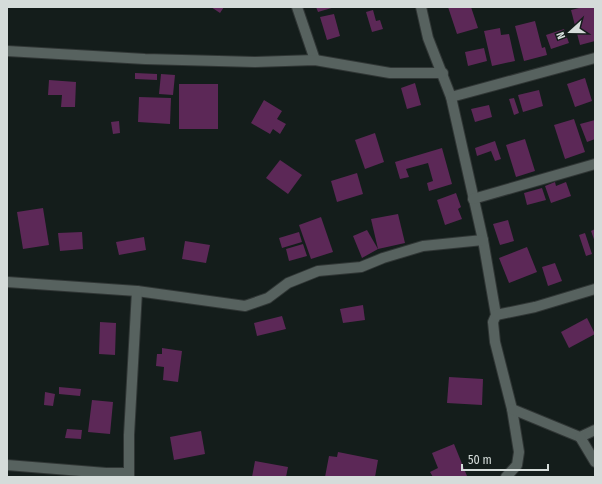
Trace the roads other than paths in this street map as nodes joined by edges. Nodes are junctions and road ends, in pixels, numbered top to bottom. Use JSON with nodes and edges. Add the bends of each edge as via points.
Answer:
{"nodes":[{"id":1,"x":297,"y":7,"type":"edge"},
{"id":2,"x":421,"y":7,"type":"edge"},
{"id":3,"x":7,"y":51,"type":"edge"},
{"id":4,"x":595,"y":58,"type":"edge"},
{"id":5,"x":315,"y":60,"type":"junction"},
{"id":6,"x":443,"y":73,"type":"junction"},
{"id":7,"x":451,"y":97,"type":"junction"},
{"id":8,"x":595,"y":164,"type":"edge"},
{"id":9,"x":473,"y":199,"type":"junction"},
{"id":10,"x":483,"y":240,"type":"junction"},
{"id":11,"x":7,"y":282,"type":"edge"},
{"id":12,"x":595,"y":289,"type":"edge"},
{"id":13,"x":137,"y":291,"type":"junction"},
{"id":14,"x":496,"y":315,"type":"junction"},
{"id":15,"x":512,"y":409,"type":"junction"},
{"id":16,"x":595,"y":430,"type":"edge"},
{"id":17,"x":580,"y":437,"type":"junction"},
{"id":18,"x":595,"y":462,"type":"edge"},
{"id":19,"x":7,"y":465,"type":"edge"},
{"id":20,"x":129,"y":475,"type":"edge"},
{"id":21,"x":506,"y":477,"type":"edge"}],
"edges":[{"from":1,"to":5,"type":"street"},
{"from":2,"to":6,"type":"street","via":[[428,38]]},
{"from":3,"to":5,"type":"street","via":[[145,59],[255,62]]},
{"from":4,"to":7,"type":"street"},
{"from":5,"to":6,"type":"street","via":[[390,73]]},
{"from":6,"to":7,"type":"street"},
{"from":7,"to":9,"type":"street"},
{"from":8,"to":9,"type":"street"},
{"from":9,"to":10,"type":"street"},
{"from":10,"to":13,"type":"street","via":[[423,246],[361,267],[318,271],[288,283],[268,298],[246,306]]},
{"from":10,"to":14,"type":"street"},
{"from":11,"to":13,"type":"street"},
{"from":12,"to":14,"type":"street"},
{"from":13,"to":20,"type":"street"},
{"from":14,"to":15,"type":"street","via":[[493,322],[495,342]]},
{"from":15,"to":17,"type":"street"},
{"from":15,"to":21,"type":"street","via":[[519,452],[517,465]]},
{"from":16,"to":17,"type":"street"},
{"from":17,"to":18,"type":"street"},
{"from":19,"to":20,"type":"street"}]}
